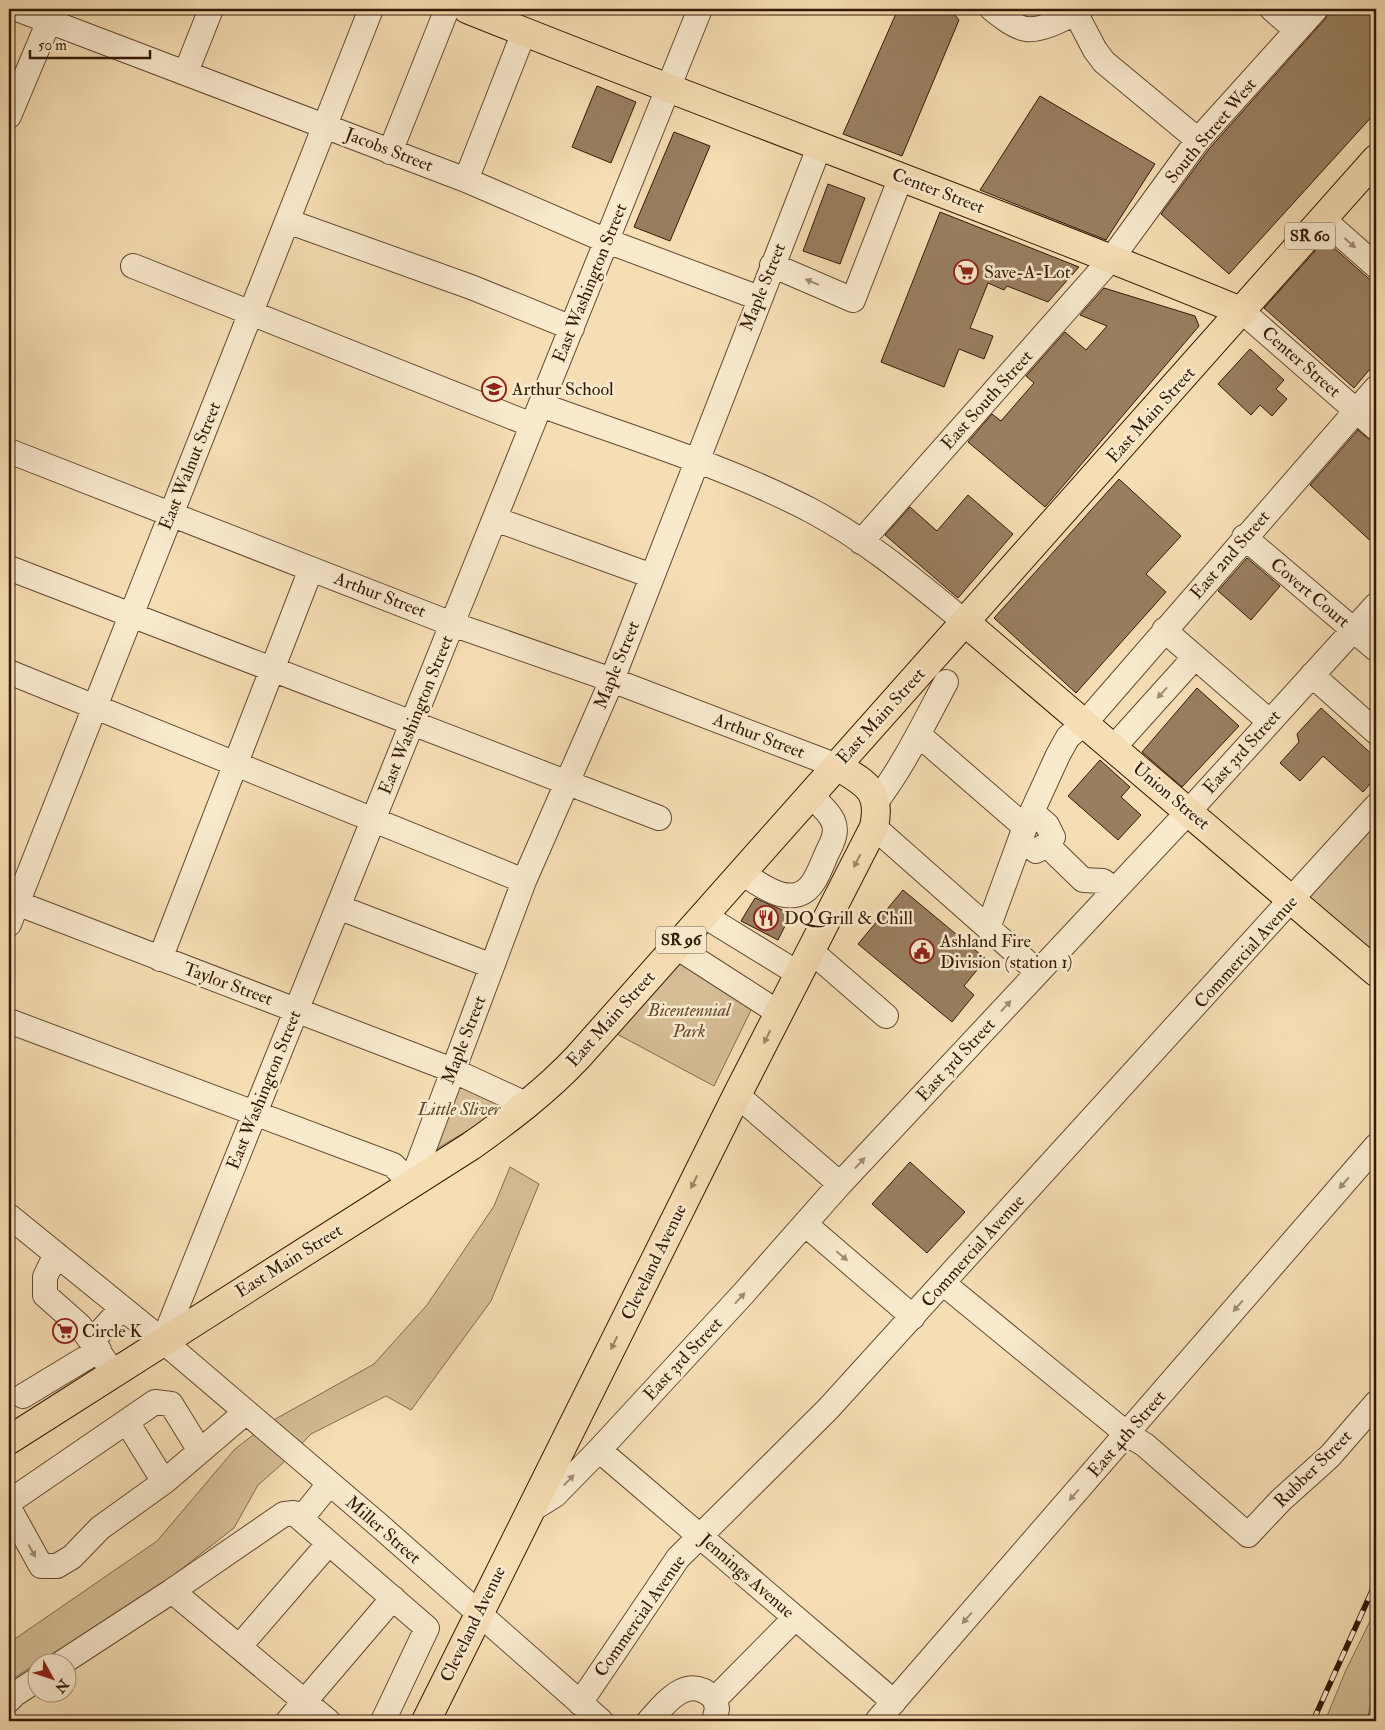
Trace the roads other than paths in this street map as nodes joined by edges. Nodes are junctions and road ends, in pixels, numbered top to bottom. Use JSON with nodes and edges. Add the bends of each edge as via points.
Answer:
{"nodes":[{"id":1,"x":17,"y":9,"type":"edge"},
{"id":2,"x":212,"y":9,"type":"edge"},
{"id":3,"x":371,"y":9,"type":"edge"},
{"id":4,"x":447,"y":9,"type":"edge"},
{"id":5,"x":467,"y":9,"type":"edge"},
{"id":6,"x":700,"y":9,"type":"edge"},
{"id":7,"x":992,"y":9,"type":"edge"},
{"id":8,"x":1272,"y":9,"type":"edge"},
{"id":9,"x":1316,"y":9,"type":"edge"},
{"id":10,"x":1078,"y":11,"type":"edge"},
{"id":11,"x":52,"y":14,"type":"edge"},
{"id":12,"x":1296,"y":30,"type":"junction"},
{"id":13,"x":524,"y":32,"type":"junction"},
{"id":14,"x":186,"y":72,"type":"junction"},
{"id":15,"x":668,"y":88,"type":"junction"},
{"id":16,"x":9,"y":116,"type":"edge"},
{"id":17,"x":325,"y":125,"type":"junction"},
{"id":18,"x":1198,"y":140,"type":"junction"},
{"id":19,"x":820,"y":145,"type":"junction"},
{"id":20,"x":390,"y":152,"type":"junction"},
{"id":21,"x":1376,"y":159,"type":"edge"},
{"id":22,"x":901,"y":177,"type":"junction"},
{"id":23,"x":466,"y":180,"type":"junction"},
{"id":24,"x":287,"y":220,"type":"junction"},
{"id":25,"x":1324,"y":220,"type":"junction"},
{"id":26,"x":607,"y":240,"type":"junction"},
{"id":27,"x":1112,"y":258,"type":"junction"},
{"id":28,"x":772,"y":265,"type":"junction"},
{"id":29,"x":133,"y":266,"type":"dead end"},
{"id":30,"x":1376,"y":266,"type":"edge"},
{"id":31,"x":759,"y":298,"type":"junction"},
{"id":32,"x":1243,"y":312,"type":"junction"},
{"id":33,"x":251,"y":313,"type":"junction"},
{"id":34,"x":572,"y":328,"type":"junction"},
{"id":35,"x":1376,"y":388,"type":"edge"},
{"id":36,"x":1356,"y":410,"type":"junction"},
{"id":37,"x":537,"y":415,"type":"junction"},
{"id":38,"x":1376,"y":428,"type":"edge"},
{"id":39,"x":9,"y":451,"type":"edge"},
{"id":40,"x":696,"y":462,"type":"junction"},
{"id":41,"x":171,"y":514,"type":"junction"},
{"id":42,"x":495,"y":518,"type":"junction"},
{"id":43,"x":1244,"y":537,"type":"junction"},
{"id":44,"x":861,"y":542,"type":"junction"},
{"id":45,"x":9,"y":568,"type":"edge"},
{"id":46,"x":311,"y":569,"type":"junction"},
{"id":47,"x":652,"y":576,"type":"junction"},
{"id":48,"x":1376,"y":605,"type":"edge"},
{"id":49,"x":131,"y":615,"type":"junction"},
{"id":50,"x":965,"y":622,"type":"junction"},
{"id":51,"x":452,"y":624,"type":"junction"},
{"id":52,"x":1354,"y":629,"type":"junction"},
{"id":53,"x":1164,"y":630,"type":"junction"},
{"id":54,"x":1376,"y":648,"type":"edge"},
{"id":55,"x":1195,"y":657,"type":"junction"},
{"id":56,"x":271,"y":668,"type":"junction"},
{"id":57,"x":9,"y":672,"type":"edge"},
{"id":58,"x":1312,"y":675,"type":"junction"},
{"id":59,"x":612,"y":680,"type":"junction"},
{"id":60,"x":946,"y":682,"type":"dead end"},
{"id":61,"x":94,"y":707,"type":"junction"},
{"id":62,"x":1270,"y":722,"type":"junction"},
{"id":63,"x":412,"y":723,"type":"junction"},
{"id":64,"x":1085,"y":723,"type":"junction"},
{"id":65,"x":1376,"y":732,"type":"edge"},
{"id":66,"x":918,"y":734,"type":"junction"},
{"id":67,"x":1114,"y":748,"type":"junction"},
{"id":68,"x":234,"y":763,"type":"junction"},
{"id":69,"x":837,"y":766,"type":"junction"},
{"id":70,"x":567,"y":782,"type":"junction"},
{"id":71,"x":810,"y":795,"type":"junction"},
{"id":72,"x":1376,"y":806,"type":"edge"},
{"id":73,"x":1189,"y":810,"type":"junction"},
{"id":74,"x":875,"y":814,"type":"junction"},
{"id":75,"x":659,"y":818,"type":"dead end"},
{"id":76,"x":373,"y":820,"type":"junction"},
{"id":77,"x":1025,"y":829,"type":"junction"},
{"id":78,"x":1047,"y":845,"type":"junction"},
{"id":79,"x":742,"y":872,"type":"junction"},
{"id":80,"x":524,"y":881,"type":"junction"},
{"id":81,"x":1115,"y":890,"type":"junction"},
{"id":82,"x":1292,"y":900,"type":"junction"},
{"id":83,"x":338,"y":907,"type":"junction"},
{"id":84,"x":12,"y":909,"type":"edge"},
{"id":85,"x":702,"y":915,"type":"junction"},
{"id":86,"x":988,"y":928,"type":"junction"},
{"id":87,"x":675,"y":946,"type":"junction"},
{"id":88,"x":160,"y":959,"type":"junction"},
{"id":89,"x":805,"y":963,"type":"junction"},
{"id":90,"x":492,"y":966,"type":"junction"},
{"id":91,"x":1038,"y":972,"type":"junction"},
{"id":92,"x":1376,"y":972,"type":"edge"},
{"id":93,"x":297,"y":1009,"type":"junction"},
{"id":94,"x":779,"y":1014,"type":"junction"},
{"id":95,"x":886,"y":1016,"type":"dead end"},
{"id":96,"x":9,"y":1021,"type":"edge"},
{"id":97,"x":452,"y":1070,"type":"junction"},
{"id":98,"x":737,"y":1095,"type":"junction"},
{"id":99,"x":528,"y":1105,"type":"junction"},
{"id":100,"x":255,"y":1112,"type":"junction"},
{"id":101,"x":1374,"y":1153,"type":"edge"},
{"id":102,"x":411,"y":1183,"type":"junction"},
{"id":103,"x":840,"y":1184,"type":"junction"},
{"id":104,"x":9,"y":1216,"type":"edge"},
{"id":105,"x":805,"y":1224,"type":"junction"},
{"id":106,"x":56,"y":1254,"type":"junction"},
{"id":107,"x":944,"y":1284,"type":"junction"},
{"id":108,"x":122,"y":1308,"type":"junction"},
{"id":109,"x":913,"y":1317,"type":"junction"},
{"id":110,"x":163,"y":1341,"type":"junction"},
{"id":111,"x":96,"y":1345,"type":"junction"},
{"id":112,"x":114,"y":1373,"type":"junction"},
{"id":113,"x":16,"y":1390,"type":"edge"},
{"id":114,"x":1376,"y":1403,"type":"edge"},
{"id":115,"x":246,"y":1412,"type":"junction"},
{"id":116,"x":45,"y":1417,"type":"junction"},
{"id":117,"x":127,"y":1422,"type":"junction"},
{"id":118,"x":1127,"y":1434,"type":"junction"},
{"id":119,"x":9,"y":1440,"type":"edge"},
{"id":120,"x":599,"y":1450,"type":"junction"},
{"id":121,"x":200,"y":1451,"type":"junction"},
{"id":122,"x":164,"y":1482,"type":"junction"},
{"id":123,"x":329,"y":1484,"type":"junction"},
{"id":124,"x":9,"y":1502,"type":"edge"},
{"id":125,"x":9,"y":1508,"type":"edge"},
{"id":126,"x":531,"y":1510,"type":"junction"},
{"id":127,"x":301,"y":1519,"type":"junction"},
{"id":128,"x":699,"y":1535,"type":"junction"},
{"id":129,"x":329,"y":1544,"type":"junction"},
{"id":130,"x":172,"y":1591,"type":"junction"},
{"id":131,"x":393,"y":1598,"type":"junction"},
{"id":132,"x":478,"y":1612,"type":"junction"},
{"id":133,"x":795,"y":1618,"type":"junction"},
{"id":134,"x":240,"y":1647,"type":"junction"},
{"id":135,"x":78,"y":1652,"type":"edge"},
{"id":136,"x":28,"y":1686,"type":"edge"},
{"id":137,"x":9,"y":1700,"type":"edge"},
{"id":138,"x":305,"y":1702,"type":"junction"},
{"id":139,"x":894,"y":1702,"type":"junction"},
{"id":140,"x":580,"y":1703,"type":"junction"},
{"id":141,"x":715,"y":1710,"type":"edge"},
{"id":142,"x":288,"y":1721,"type":"edge"},
{"id":143,"x":328,"y":1721,"type":"edge"},
{"id":144,"x":383,"y":1721,"type":"edge"},
{"id":145,"x":426,"y":1721,"type":"edge"},
{"id":146,"x":601,"y":1721,"type":"edge"},
{"id":147,"x":650,"y":1721,"type":"edge"},
{"id":148,"x":877,"y":1721,"type":"edge"}],
"edges":[{"from":1,"to":11,"type":"street","name":"Jacobs Street"},
{"from":2,"to":14,"type":"street"},
{"from":3,"to":17,"type":"street","name":"East Walnut Street"},
{"from":4,"to":20,"type":"street"},
{"from":5,"to":13,"type":"main road","name":"Center Street"},
{"from":6,"to":15,"type":"street","name":"East Washington Street"},
{"from":7,"to":10,"type":"street","via":[[1025,29],[1044,26]]},
{"from":8,"to":12,"type":"street"},
{"from":9,"to":12,"type":"street","name":"South Street West"},
{"from":10,"to":18,"type":"street","via":[[1095,50],[1104,62]]},
{"from":11,"to":14,"type":"street","name":"Jacobs Street"},
{"from":11,"to":16,"type":"street"},
{"from":12,"to":18,"type":"street","name":"South Street West"},
{"from":13,"to":15,"type":"main road","name":"Center Street"},
{"from":13,"to":23,"type":"street"},
{"from":14,"to":17,"type":"street","name":"Jacobs Street"},
{"from":15,"to":19,"type":"main road","name":"Center Street"},
{"from":15,"to":26,"type":"street","name":"East Washington Street"},
{"from":17,"to":20,"type":"street","name":"Jacobs Street"},
{"from":17,"to":24,"type":"street","name":"East Walnut Street"},
{"from":18,"to":27,"type":"street","name":"South Street West"},
{"from":19,"to":22,"type":"main road","name":"Center Street"},
{"from":19,"to":28,"type":"street","name":"Maple Street"},
{"from":20,"to":23,"type":"street","name":"Jacobs Street"},
{"from":21,"to":25,"type":"main road","number":"SR 60"},
{"from":22,"to":27,"type":"main road","name":"Center Street"},
{"from":22,"to":28,"type":"street","one_way":true,"via":[[852,300]]},
{"from":23,"to":26,"type":"street","name":"Jacobs Street"},
{"from":24,"to":33,"type":"street","name":"East Walnut Street"},
{"from":24,"to":34,"type":"street","via":[[471,287]]},
{"from":25,"to":30,"type":"street","one_way":true},
{"from":25,"to":32,"type":"main road","number":"SR 60"},
{"from":26,"to":31,"type":"street","name":"Jacobs Street"},
{"from":26,"to":34,"type":"street","name":"East Washington Street"},
{"from":27,"to":32,"type":"main road","name":"Center Street"},
{"from":27,"to":44,"type":"street","name":"East South Street"},
{"from":28,"to":31,"type":"street","name":"Maple Street"},
{"from":29,"to":33,"type":"street"},
{"from":31,"to":40,"type":"street","name":"Maple Street"},
{"from":32,"to":36,"type":"street","name":"Center Street"},
{"from":32,"to":50,"type":"main road","name":"East Main Street","number":"SR 96"},
{"from":33,"to":37,"type":"street"},
{"from":33,"to":41,"type":"street","name":"East Walnut Street"},
{"from":34,"to":37,"type":"street","name":"East Washington Street"},
{"from":35,"to":36,"type":"street","name":"East 2nd Street"},
{"from":36,"to":38,"type":"street","name":"Center Street"},
{"from":36,"to":43,"type":"street","name":"East 2nd Street"},
{"from":37,"to":40,"type":"street"},
{"from":37,"to":42,"type":"street","name":"East Washington Street"},
{"from":39,"to":41,"type":"street","name":"Arthur Street"},
{"from":40,"to":44,"type":"street","via":[[811,511]]},
{"from":40,"to":47,"type":"street","name":"Maple Street"},
{"from":41,"to":46,"type":"street","name":"Arthur Street"},
{"from":41,"to":49,"type":"street","name":"East Walnut Street"},
{"from":42,"to":47,"type":"street"},
{"from":42,"to":51,"type":"street","name":"East Washington Street"},
{"from":43,"to":52,"type":"street","name":"Covert Court"},
{"from":43,"to":53,"type":"street","name":"East 2nd Street"},
{"from":44,"to":50,"type":"street","via":[[890,561]]},
{"from":45,"to":49,"type":"street"},
{"from":46,"to":51,"type":"street","name":"Arthur Street"},
{"from":46,"to":56,"type":"street"},
{"from":47,"to":59,"type":"street","name":"Maple Street"},
{"from":48,"to":52,"type":"street","name":"East 3rd Street"},
{"from":49,"to":56,"type":"street"},
{"from":49,"to":61,"type":"street","name":"East Walnut Street"},
{"from":50,"to":64,"type":"main road","name":"Union Street"},
{"from":50,"to":69,"type":"main road","name":"East Main Street","number":"SR 96"},
{"from":51,"to":59,"type":"street","name":"Arthur Street"},
{"from":51,"to":63,"type":"street","name":"East Washington Street"},
{"from":52,"to":54,"type":"street","name":"Covert Court"},
{"from":52,"to":58,"type":"street","name":"East 3rd Street"},
{"from":53,"to":55,"type":"street"},
{"from":53,"to":64,"type":"street","name":"East 2nd Street"},
{"from":55,"to":62,"type":"street"},
{"from":55,"to":67,"type":"street","one_way":true},
{"from":56,"to":63,"type":"street"},
{"from":56,"to":68,"type":"street"},
{"from":57,"to":61,"type":"street"},
{"from":58,"to":62,"type":"street","name":"East 3rd Street"},
{"from":58,"to":65,"type":"street"},
{"from":59,"to":69,"type":"street","name":"Arthur Street"},
{"from":59,"to":70,"type":"street","name":"Maple Street"},
{"from":60,"to":66,"type":"street","name":"Cleveland Avenue"},
{"from":61,"to":68,"type":"street"},
{"from":61,"to":84,"type":"street","name":"East Walnut Street"},
{"from":62,"to":73,"type":"street","name":"East 3rd Street"},
{"from":63,"to":70,"type":"street"},
{"from":63,"to":76,"type":"street","name":"East Washington Street"},
{"from":64,"to":67,"type":"main road","name":"Union Street"},
{"from":64,"to":77,"type":"street","name":"East 2nd Street","via":[[1068,737]]},
{"from":66,"to":74,"type":"street","name":"Cleveland Avenue"},
{"from":66,"to":77,"type":"street"},
{"from":67,"to":73,"type":"main road","name":"Union Street"},
{"from":68,"to":76,"type":"street"},
{"from":68,"to":88,"type":"street"},
{"from":69,"to":71,"type":"main road","name":"East Main Street","number":"SR 96"},
{"from":69,"to":74,"type":"main road","via":[[870,789]]},
{"from":70,"to":75,"type":"street"},
{"from":70,"to":80,"type":"street","name":"Maple Street"},
{"from":71,"to":79,"type":"main road","name":"East Main Street","number":"SR 96"},
{"from":71,"to":79,"type":"street","via":[[828,812],[834,822],[835,833],[814,882],[797,894],[774,893]]},
{"from":72,"to":82,"type":"street","name":"Commercial Avenue"},
{"from":73,"to":81,"type":"street","name":"East 3rd Street"},
{"from":73,"to":82,"type":"main road","name":"Union Street"},
{"from":74,"to":86,"type":"street"},
{"from":74,"to":89,"type":"main road","name":"Cleveland Avenue","one_way":true},
{"from":76,"to":80,"type":"street"},
{"from":76,"to":83,"type":"street","name":"East Washington Street"},
{"from":77,"to":78,"type":"street","via":[[1032,852]]},
{"from":77,"to":78,"type":"street","via":[[1052,832],[1053,837]]},
{"from":77,"to":86,"type":"street","name":"East 2nd Street"},
{"from":78,"to":81,"type":"street","via":[[1083,880],[1103,881]]},
{"from":79,"to":85,"type":"main road","name":"East Main Street","number":"SR 96"},
{"from":80,"to":90,"type":"street","name":"Maple Street"},
{"from":81,"to":91,"type":"street","name":"East 3rd Street"},
{"from":82,"to":92,"type":"main road","name":"Union Street"},
{"from":82,"to":107,"type":"street","name":"Commercial Avenue"},
{"from":83,"to":90,"type":"street"},
{"from":83,"to":93,"type":"street","name":"East Washington Street"},
{"from":84,"to":88,"type":"street","name":"Taylor Street"},
{"from":85,"to":87,"type":"main road","name":"East Main Street","number":"SR 96"},
{"from":85,"to":89,"type":"street"},
{"from":86,"to":91,"type":"street"},
{"from":87,"to":94,"type":"street"},
{"from":87,"to":99,"type":"main road","name":"East Main Street","number":"SR 96","via":[[578,1057]]},
{"from":88,"to":93,"type":"street","name":"Taylor Street"},
{"from":89,"to":94,"type":"main road","name":"Cleveland Avenue"},
{"from":89,"to":95,"type":"street"},
{"from":90,"to":97,"type":"street","name":"Maple Street"},
{"from":103,"to":91,"type":"street","name":"East 3rd Street","one_way":true},
{"from":93,"to":97,"type":"street","name":"Taylor Street"},
{"from":93,"to":100,"type":"street","name":"East Washington Street"},
{"from":94,"to":98,"type":"main road","name":"Cleveland Avenue","one_way":true},
{"from":96,"to":100,"type":"street"},
{"from":97,"to":99,"type":"street","name":"Taylor Street"},
{"from":97,"to":102,"type":"street","name":"Maple Street"},
{"from":98,"to":103,"type":"street"},
{"from":98,"to":126,"type":"main road","name":"Cleveland Avenue","one_way":true},
{"from":99,"to":102,"type":"main road","name":"East Main Street","number":"SR 96"},
{"from":100,"to":102,"type":"street","via":[[393,1165]]},
{"from":100,"to":110,"type":"street","name":"East Washington Street"},
{"from":101,"to":118,"type":"street","name":"East 4th Street","one_way":true},
{"from":102,"to":110,"type":"main road","name":"East Main Street","number":"SR 96"},
{"from":103,"to":105,"type":"street","name":"East 3rd Street"},
{"from":104,"to":106,"type":"street","name":"Miller Street"},
{"from":105,"to":109,"type":"street","one_way":true},
{"from":120,"to":105,"type":"street","name":"East 3rd Street","one_way":true},
{"from":106,"to":108,"type":"street","name":"Miller Street"},
{"from":106,"to":111,"type":"street","via":[[45,1278],[45,1295]]},
{"from":107,"to":109,"type":"street","name":"Commercial Avenue"},
{"from":107,"to":118,"type":"street"},
{"from":108,"to":110,"type":"street","name":"Miller Street"},
{"from":108,"to":111,"type":"street"},
{"from":109,"to":128,"type":"street","name":"Commercial Avenue","via":[[828,1409]]},
{"from":110,"to":112,"type":"main road","name":"East Main Street","number":"SR 96"},
{"from":110,"to":115,"type":"street","name":"Miller Street"},
{"from":111,"to":112,"type":"street"},
{"from":111,"to":113,"type":"street"},
{"from":112,"to":116,"type":"main road","name":"East Main Street","number":"SR 96"},
{"from":113,"to":116,"type":"street"},
{"from":114,"to":118,"type":"street","name":"Rubber Street","via":[[1330,1456],[1248,1535],[1145,1445]]},
{"from":115,"to":121,"type":"street"},
{"from":115,"to":123,"type":"street","name":"Miller Street"},
{"from":116,"to":119,"type":"main road","name":"East Main Street","number":"SR 96"},
{"from":117,"to":121,"type":"street","via":[[155,1402],[171,1404]]},
{"from":117,"to":122,"type":"street"},
{"from":117,"to":124,"type":"street"},
{"from":118,"to":139,"type":"street","name":"East 4th Street","one_way":true},
{"from":126,"to":120,"type":"street","name":"East 3rd Street","one_way":true,"via":[[555,1495]]},
{"from":120,"to":128,"type":"street","name":"Jennings Avenue"},
{"from":121,"to":122,"type":"street"},
{"from":125,"to":122,"type":"street","one_way":true,"via":[[41,1566],[57,1566],[72,1557],[100,1528]]},
{"from":123,"to":127,"type":"street"},
{"from":123,"to":132,"type":"street","name":"Miller Street"},
{"from":126,"to":132,"type":"main road","name":"Cleveland Avenue"},
{"from":127,"to":129,"type":"street"},
{"from":127,"to":130,"type":"street","via":[[294,1513],[284,1514]]},
{"from":128,"to":133,"type":"street","name":"Jennings Avenue"},
{"from":128,"to":140,"type":"street","name":"Commercial Avenue","via":[[667,1573]]},
{"from":129,"to":131,"type":"street"},
{"from":129,"to":134,"type":"street"},
{"from":130,"to":134,"type":"street"},
{"from":130,"to":135,"type":"street"},
{"from":131,"to":138,"type":"street"},
{"from":131,"to":144,"type":"street","via":[[427,1628]]},
{"from":132,"to":140,"type":"street","name":"Miller Street"},
{"from":132,"to":145,"type":"main road","name":"Cleveland Avenue"},
{"from":133,"to":139,"type":"street","name":"Jennings Avenue"},
{"from":133,"to":141,"type":"street"},
{"from":134,"to":138,"type":"street"},
{"from":136,"to":137,"type":"street"},
{"from":138,"to":142,"type":"street"},
{"from":138,"to":143,"type":"street"},
{"from":139,"to":148,"type":"street","name":"East 4th Street"},
{"from":140,"to":146,"type":"street","name":"Miller Street"},
{"from":141,"to":147,"type":"street","via":[[700,1689],[685,1690],[669,1700]]}]}
